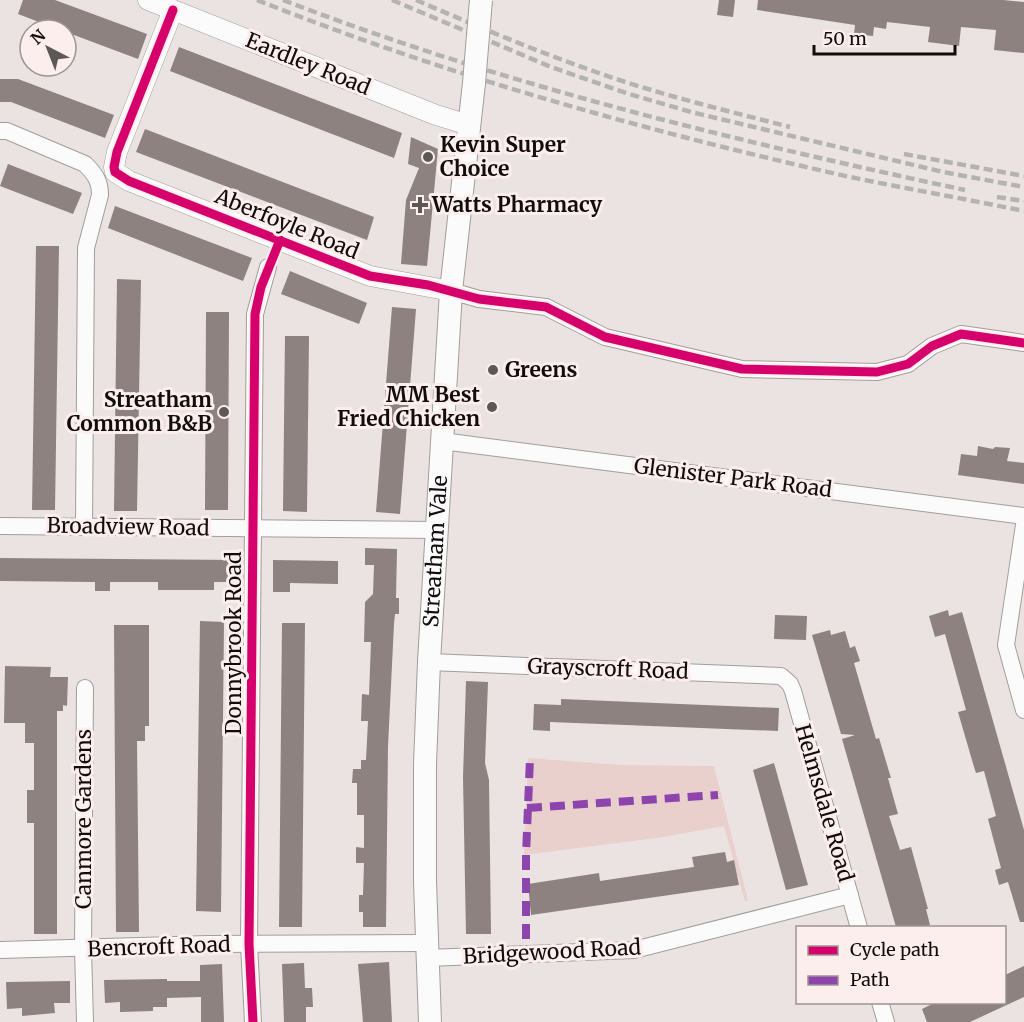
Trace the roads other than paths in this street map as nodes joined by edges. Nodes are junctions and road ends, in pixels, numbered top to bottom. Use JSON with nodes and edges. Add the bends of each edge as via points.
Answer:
{"nodes":[{"id":1,"x":148,"y":0,"type":"edge"},
{"id":2,"x":481,"y":0,"type":"edge"},
{"id":3,"x":172,"y":10,"type":"junction"},
{"id":4,"x":469,"y":125,"type":"junction"},
{"id":5,"x":0,"y":131,"type":"edge"},
{"id":6,"x":107,"y":176,"type":"junction"},
{"id":7,"x":268,"y":267,"type":"dead end"},
{"id":8,"x":451,"y":291,"type":"junction"},
{"id":9,"x":1024,"y":343,"type":"edge"},
{"id":10,"x":442,"y":441,"type":"junction"},
{"id":11,"x":1024,"y":516,"type":"edge"},
{"id":12,"x":1024,"y":525,"type":"edge"},
{"id":13,"x":0,"y":526,"type":"edge"},
{"id":14,"x":84,"y":526,"type":"junction"},
{"id":15,"x":253,"y":529,"type":"junction"},
{"id":16,"x":437,"y":530,"type":"junction"},
{"id":17,"x":429,"y":662,"type":"junction"},
{"id":18,"x":786,"y":679,"type":"joint"},
{"id":19,"x":85,"y":688,"type":"dead end"},
{"id":20,"x":1024,"y":710,"type":"edge"},
{"id":21,"x":850,"y":895,"type":"junction"},
{"id":22,"x":859,"y":926,"type":"edge"},
{"id":23,"x":249,"y":944,"type":"junction"},
{"id":24,"x":83,"y":949,"type":"junction"},
{"id":25,"x":0,"y":950,"type":"edge"},
{"id":26,"x":426,"y":950,"type":"junction"},
{"id":27,"x":881,"y":1004,"type":"edge"},
{"id":28,"x":85,"y":1022,"type":"edge"},
{"id":29,"x":253,"y":1022,"type":"edge"},
{"id":30,"x":430,"y":1022,"type":"edge"},
{"id":31,"x":886,"y":1022,"type":"edge"}],
"edges":[{"from":1,"to":3,"type":"street","name":"Eardley Road"},
{"from":2,"to":4,"type":"main road","name":"Streatham Vale","bridge":true},
{"from":3,"to":4,"type":"street","name":"Eardley Road"},
{"from":3,"to":6,"type":"street","via":[[114,167]]},
{"from":4,"to":8,"type":"main road","name":"Streatham Vale"},
{"from":5,"to":6,"type":"street","name":"Aberfoyle Road"},
{"from":6,"to":8,"type":"street","name":"Aberfoyle Road","via":[[129,181],[369,276]]},
{"from":6,"to":14,"type":"street","via":[[86,248]]},
{"from":7,"to":15,"type":"street","name":"Donnybrook Road","via":[[255,314]]},
{"from":8,"to":9,"type":"street","via":[[479,299],[546,307],[605,337],[742,369],[877,372],[908,364],[932,346],[961,334]]},
{"from":8,"to":10,"type":"main road","name":"Streatham Vale"},
{"from":10,"to":11,"type":"street","name":"Glenister Park Road"},
{"from":10,"to":16,"type":"main road","name":"Streatham Vale"},
{"from":12,"to":20,"type":"street","via":[[1006,645]]},
{"from":13,"to":14,"type":"street","name":"Broadview Road"},
{"from":14,"to":15,"type":"street","name":"Broadview Road"},
{"from":15,"to":16,"type":"street","name":"Broadview Road"},
{"from":15,"to":23,"type":"street","name":"Donnybrook Road"},
{"from":16,"to":17,"type":"main road","name":"Streatham Vale"},
{"from":17,"to":18,"type":"street","name":"Grayscroft Road","via":[[775,675]]},
{"from":17,"to":26,"type":"main road","name":"Streatham Vale"},
{"from":18,"to":21,"type":"street","name":"Helmsdale Road","via":[[793,691]]},
{"from":19,"to":24,"type":"street","name":"Canmore Gardens"},
{"from":21,"to":22,"type":"street","name":"Helmsdale Road"},
{"from":21,"to":26,"type":"street","name":"Bridgewood Road","via":[[634,950]]},
{"from":23,"to":24,"type":"street","name":"Bencroft Road"},
{"from":23,"to":26,"type":"street","name":"Bencroft Road"},
{"from":23,"to":29,"type":"street","name":"Donnybrook Road"},
{"from":24,"to":25,"type":"street","name":"Bencroft Road"},
{"from":24,"to":28,"type":"street","name":"Canmore Gardens"},
{"from":26,"to":30,"type":"main road","name":"Streatham Vale"},
{"from":27,"to":31,"type":"street"}]}
